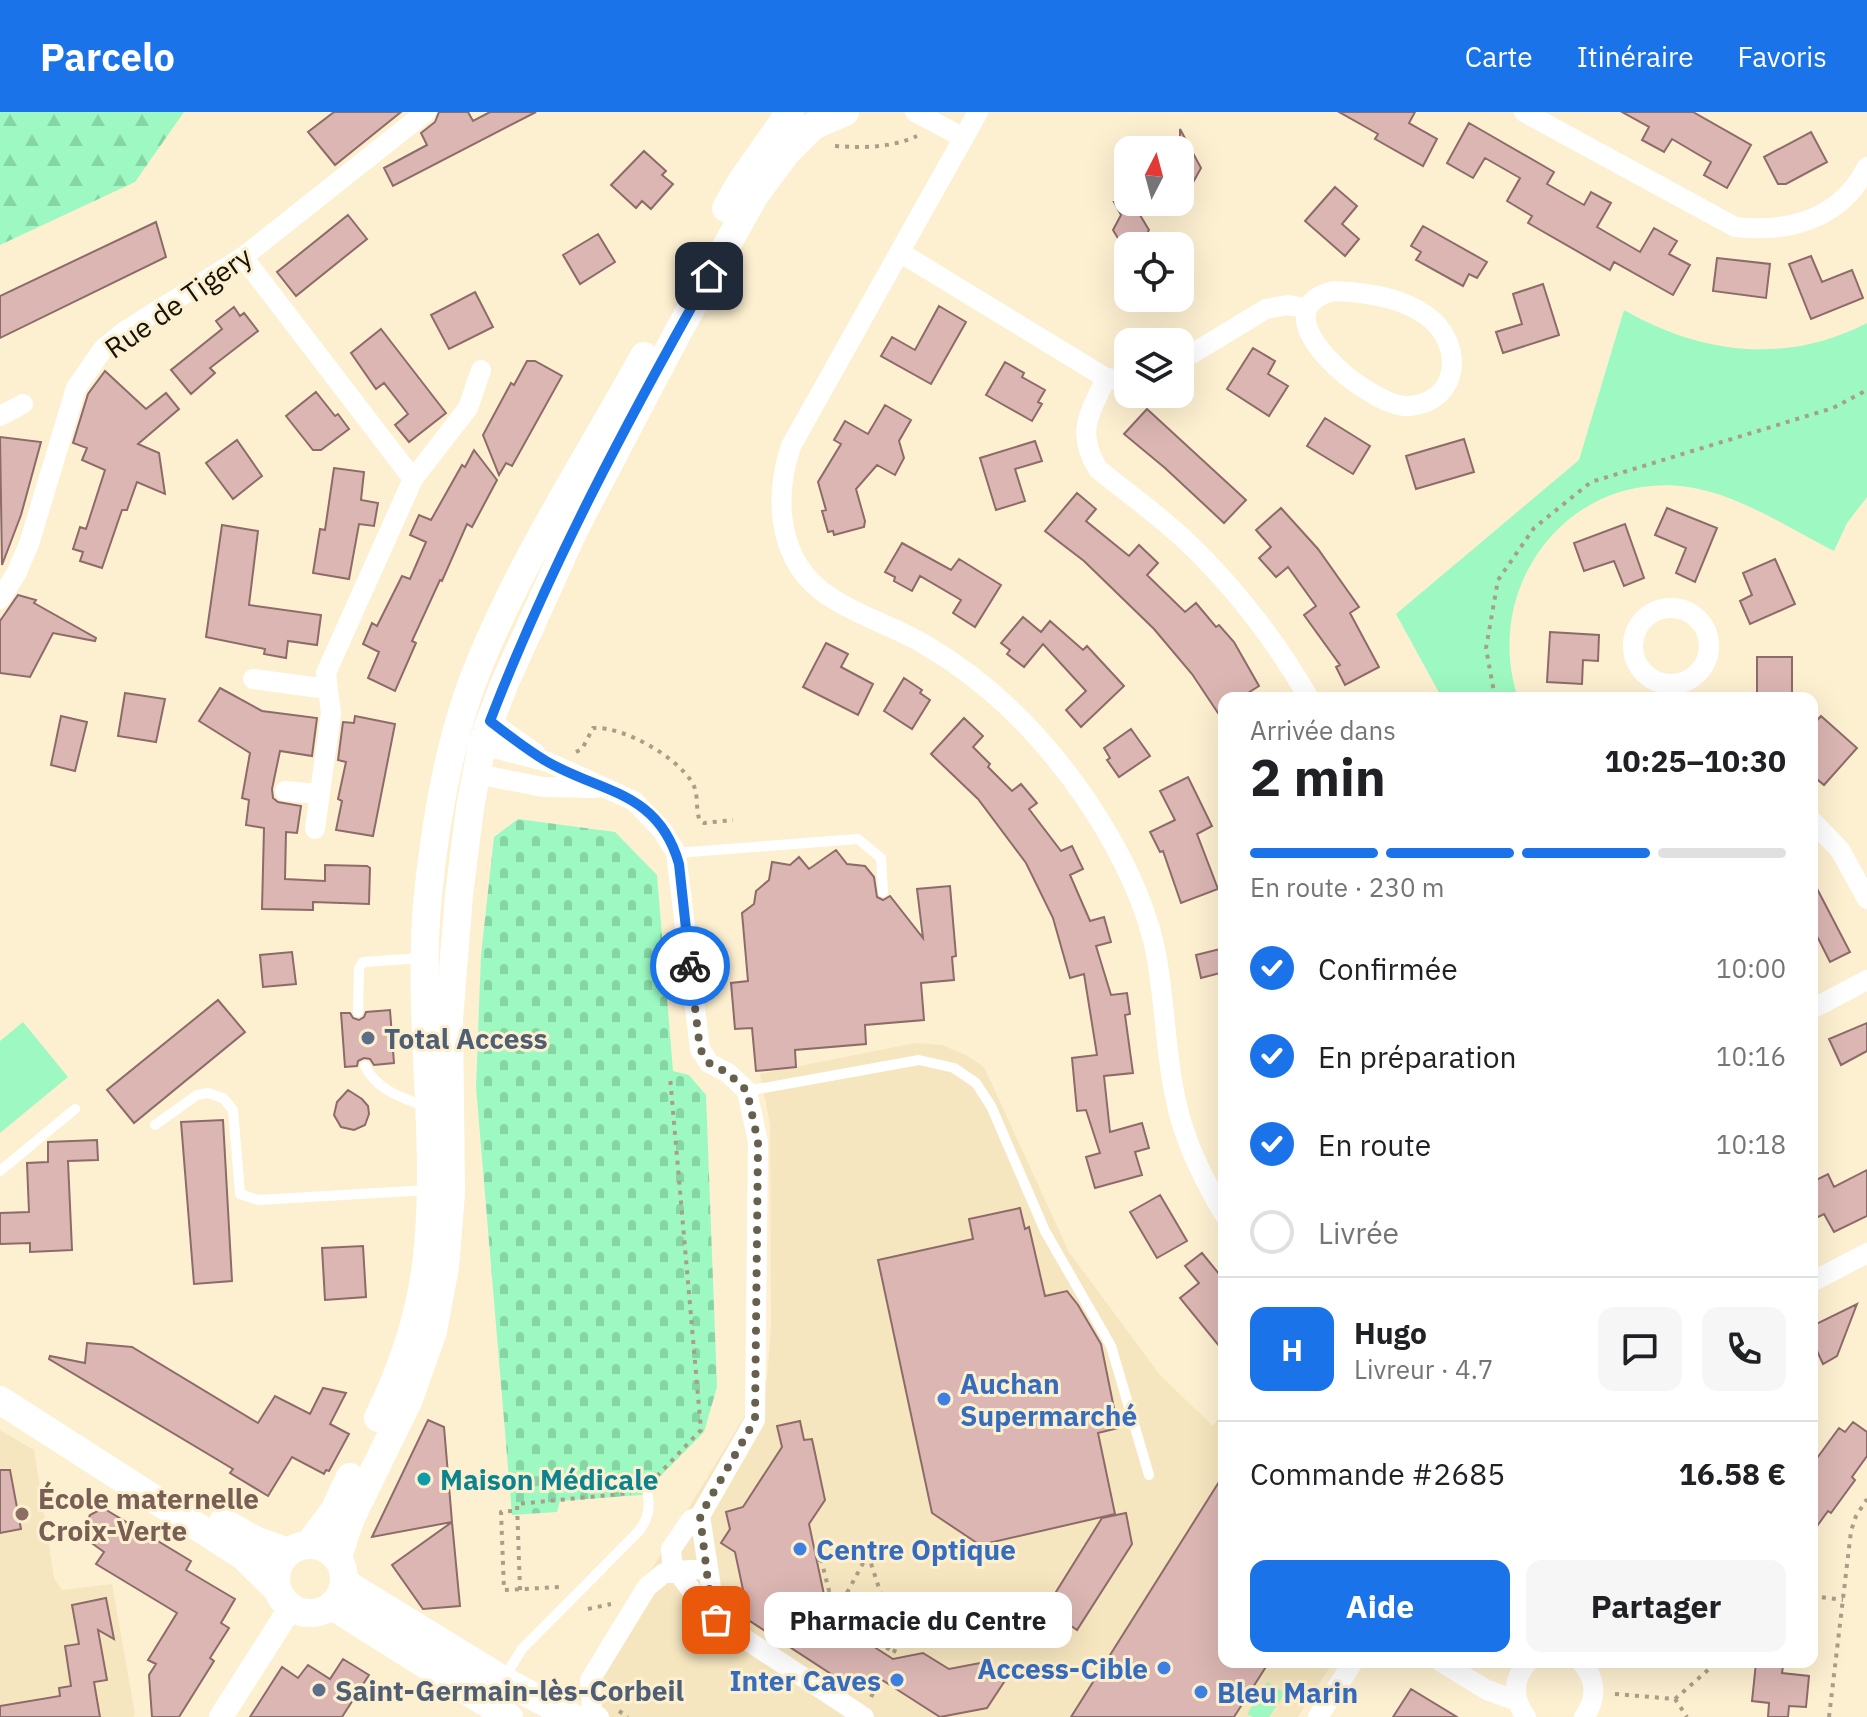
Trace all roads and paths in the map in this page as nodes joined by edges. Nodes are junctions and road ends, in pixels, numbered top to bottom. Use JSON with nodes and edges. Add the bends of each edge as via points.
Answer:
{"nodes":[{"id":1,"x":426,"y":112,"type":"edge"},
{"id":2,"x":790,"y":112,"type":"edge"},
{"id":3,"x":845,"y":112,"type":"edge"},
{"id":4,"x":978,"y":112,"type":"edge"},
{"id":5,"x":1524,"y":112,"type":"edge"},
{"id":6,"x":922,"y":116,"type":"edge"},
{"id":7,"x":964,"y":138,"type":"junction"},
{"id":8,"x":833,"y":146,"type":"dead end"},
{"id":9,"x":1867,"y":167,"type":"edge"},
{"id":10,"x":901,"y":253,"type":"junction"},
{"id":11,"x":243,"y":257,"type":"junction"},
{"id":12,"x":1306,"y":308,"type":"junction"},
{"id":13,"x":1194,"y":353,"type":"edge"},
{"id":14,"x":481,"y":370,"type":"dead end"},
{"id":15,"x":1106,"y":378,"type":"junction"},
{"id":16,"x":1114,"y":379,"type":"edge"},
{"id":17,"x":1867,"y":390,"type":"edge"},
{"id":18,"x":23,"y":404,"type":"dead end"},
{"id":19,"x":0,"y":416,"type":"edge"},
{"id":20,"x":413,"y":479,"type":"junction"},
{"id":21,"x":0,"y":599,"type":"edge"},
{"id":22,"x":253,"y":679,"type":"dead end"},
{"id":23,"x":327,"y":689,"type":"junction"},
{"id":24,"x":1305,"y":692,"type":"edge"},
{"id":25,"x":1494,"y":692,"type":"edge"},
{"id":26,"x":473,"y":752,"type":"junction"},
{"id":27,"x":569,"y":754,"type":"dead end"},
{"id":28,"x":543,"y":787,"type":"junction"},
{"id":29,"x":609,"y":788,"type":"junction"},
{"id":30,"x":285,"y":791,"type":"dead end"},
{"id":31,"x":318,"y":794,"type":"junction"},
{"id":32,"x":470,"y":808,"type":"junction"},
{"id":33,"x":733,"y":820,"type":"dead end"},
{"id":34,"x":1818,"y":827,"type":"edge"},
{"id":35,"x":315,"y":829,"type":"dead end"},
{"id":36,"x":676,"y":853,"type":"junction"},
{"id":37,"x":883,"y":892,"type":"dead end"},
{"id":38,"x":1867,"y":899,"type":"edge"},
{"id":39,"x":424,"y":958,"type":"junction"},
{"id":40,"x":1867,"y":980,"type":"edge"},
{"id":41,"x":1818,"y":1006,"type":"edge"},
{"id":42,"x":358,"y":1012,"type":"dead end"},
{"id":43,"x":365,"y":1066,"type":"dead end"},
{"id":44,"x":670,"y":1077,"type":"dead end"},
{"id":45,"x":747,"y":1091,"type":"junction"},
{"id":46,"x":429,"y":1107,"type":"junction"},
{"id":47,"x":75,"y":1109,"type":"dead end"},
{"id":48,"x":155,"y":1125,"type":"dead end"},
{"id":49,"x":0,"y":1171,"type":"edge"},
{"id":50,"x":441,"y":1191,"type":"junction"},
{"id":51,"x":1218,"y":1203,"type":"edge"},
{"id":52,"x":1867,"y":1253,"type":"edge"},
{"id":53,"x":1818,"y":1279,"type":"edge"},
{"id":54,"x":0,"y":1386,"type":"edge"},
{"id":55,"x":0,"y":1400,"type":"edge"},
{"id":56,"x":1149,"y":1475,"type":"dead end"},
{"id":57,"x":645,"y":1489,"type":"junction"},
{"id":58,"x":1867,"y":1499,"type":"edge"},
{"id":59,"x":512,"y":1511,"type":"dead end"},
{"id":60,"x":700,"y":1516,"type":"junction"},
{"id":61,"x":299,"y":1548,"type":"junction"},
{"id":62,"x":868,"y":1554,"type":"junction"},
{"id":63,"x":707,"y":1568,"type":"junction"},
{"id":64,"x":677,"y":1571,"type":"junction"},
{"id":65,"x":338,"y":1582,"type":"junction"},
{"id":66,"x":583,"y":1586,"type":"junction"},
{"id":67,"x":520,"y":1590,"type":"junction"},
{"id":68,"x":1818,"y":1597,"type":"edge"},
{"id":69,"x":284,"y":1598,"type":"junction"},
{"id":70,"x":1843,"y":1600,"type":"junction"},
{"id":71,"x":615,"y":1603,"type":"dead end"},
{"id":72,"x":835,"y":1615,"type":"junction"},
{"id":73,"x":554,"y":1616,"type":"junction"},
{"id":74,"x":716,"y":1620,"type":"junction"},
{"id":75,"x":1349,"y":1668,"type":"edge"},
{"id":76,"x":1451,"y":1668,"type":"edge"},
{"id":77,"x":1524,"y":1668,"type":"edge"},
{"id":78,"x":1586,"y":1668,"type":"edge"},
{"id":79,"x":1710,"y":1668,"type":"edge"},
{"id":80,"x":881,"y":1679,"type":"dead end"},
{"id":81,"x":503,"y":1680,"type":"junction"},
{"id":82,"x":1594,"y":1692,"type":"junction"},
{"id":83,"x":1675,"y":1699,"type":"junction"},
{"id":84,"x":1521,"y":1709,"type":"edge"},
{"id":85,"x":866,"y":1710,"type":"edge"},
{"id":86,"x":494,"y":1713,"type":"edge"},
{"id":87,"x":221,"y":1717,"type":"edge"},
{"id":88,"x":572,"y":1717,"type":"edge"},
{"id":89,"x":599,"y":1717,"type":"edge"},
{"id":90,"x":1318,"y":1717,"type":"edge"},
{"id":91,"x":1584,"y":1717,"type":"edge"},
{"id":92,"x":1687,"y":1717,"type":"edge"},
{"id":93,"x":1829,"y":1717,"type":"edge"}],
"edges":[{"from":1,"to":11,"type":"street","name":"Rue de Tigery"},
{"from":2,"to":26,"type":"main road","via":[[741,182],[525,567],[480,661],[455,735]]},
{"from":3,"to":26,"type":"main road","via":[[813,126],[755,195],[574,530]]},
{"from":4,"to":7,"type":"street"},
{"from":5,"to":9,"type":"street","via":[[1735,227],[1763,230],[1815,219],[1837,206]]},
{"from":6,"to":7,"type":"street"},
{"from":6,"to":8,"type":"path","via":[[921,134],[903,142]]},
{"from":7,"to":10,"type":"street"},
{"from":10,"to":15,"type":"street"},
{"from":10,"to":51,"type":"street","via":[[791,446],[780,501],[788,545],[798,567],[828,597],[925,644],[1000,698],[1047,747],[1091,805],[1140,904],[1157,957],[1181,1118],[1193,1156]]},
{"from":11,"to":20,"type":"street"},
{"from":11,"to":21,"type":"street","name":"Rue de Tigery","via":[[103,349],[76,388],[29,544]]},
{"from":12,"to":12,"type":"street","via":[[1307,328],[1336,366],[1392,405],[1430,400],[1449,378],[1453,363],[1448,338],[1414,308],[1368,294],[1334,291],[1316,296]]},
{"from":12,"to":13,"type":"street","via":[[1266,309]]},
{"from":14,"to":20,"type":"street","via":[[468,408]]},
{"from":15,"to":16,"type":"street"},
{"from":15,"to":24,"type":"street","via":[[1085,431],[1098,469],[1207,562],[1260,624]]},
{"from":17,"to":25,"type":"path","via":[[1833,408],[1591,482],[1534,528],[1498,580],[1486,648]]},
{"from":18,"to":19,"type":"street"},
{"from":20,"to":23,"type":"street","via":[[326,673]]},
{"from":22,"to":23,"type":"street"},
{"from":23,"to":31,"type":"street","via":[[331,713]]},
{"from":26,"to":28,"type":"street"},
{"from":26,"to":29,"type":"street","via":[[548,762]]},
{"from":26,"to":32,"type":"main road"},
{"from":26,"to":39,"type":"main road","via":[[433,855]]},
{"from":27,"to":33,"type":"path","via":[[582,749],[593,728],[629,737],[683,771],[695,790],[700,821]]},
{"from":28,"to":29,"type":"street"},
{"from":28,"to":32,"type":"street","via":[[498,790]]},
{"from":29,"to":36,"type":"street","via":[[634,801]]},
{"from":30,"to":31,"type":"street"},
{"from":31,"to":35,"type":"street"},
{"from":32,"to":50,"type":"main road","via":[[449,1019]]},
{"from":34,"to":38,"type":"street","via":[[1840,850]]},
{"from":36,"to":37,"type":"lane","via":[[858,839],[881,858]]},
{"from":36,"to":45,"type":"street","via":[[700,1049],[709,1063]]},
{"from":39,"to":42,"type":"lane","via":[[363,962]]},
{"from":39,"to":46,"type":"main road"},
{"from":39,"to":50,"type":"main road","via":[[435,967]]},
{"from":40,"to":41,"type":"street"},
{"from":43,"to":46,"type":"lane","via":[[386,1091]]},
{"from":44,"to":57,"type":"path","via":[[701,1430]]},
{"from":45,"to":56,"type":"lane","via":[[919,1060],[954,1068],[976,1083],[1045,1231],[1111,1346]]},
{"from":45,"to":60,"type":"street","via":[[758,1142],[755,1420]]},
{"from":46,"to":50,"type":"main road"},
{"from":47,"to":49,"type":"lane"},
{"from":48,"to":50,"type":"lane","via":[[197,1095],[223,1098],[233,1110],[240,1194],[258,1200]]},
{"from":50,"to":61,"type":"main road","via":[[413,1324],[390,1393],[334,1511]]},
{"from":50,"to":65,"type":"main road","via":[[445,1267],[433,1331],[409,1399],[350,1520]]},
{"from":52,"to":53,"type":"street"},
{"from":54,"to":61,"type":"main road","via":[[255,1540]]},
{"from":55,"to":69,"type":"main road","via":[[243,1556]]},
{"from":57,"to":66,"type":"lane","via":[[648,1518]]},
{"from":57,"to":67,"type":"path","via":[[517,1504]]},
{"from":58,"to":70,"type":"path","via":[[1852,1526]]},
{"from":59,"to":67,"type":"path","via":[[501,1512],[504,1590]]},
{"from":60,"to":63,"type":"street"},
{"from":60,"to":64,"type":"street","via":[[691,1520],[671,1549]]},
{"from":61,"to":65,"type":"main road","via":[[330,1550]]},
{"from":61,"to":69,"type":"main road","via":[[277,1569]]},
{"from":62,"to":72,"type":"path"},
{"from":62,"to":72,"type":"path","via":[[819,1560]]},
{"from":62,"to":72,"type":"path","via":[[897,1644],[894,1656]]},
{"from":63,"to":64,"type":"street"},
{"from":63,"to":74,"type":"street"},
{"from":64,"to":74,"type":"street"},
{"from":64,"to":89,"type":"street","via":[[664,1573],[647,1587],[590,1680],[592,1711]]},
{"from":65,"to":69,"type":"main road","via":[[322,1611],[311,1613]]},
{"from":65,"to":81,"type":"main road"},
{"from":65,"to":86,"type":"main road"},
{"from":66,"to":67,"type":"path"},
{"from":66,"to":73,"type":"lane"},
{"from":68,"to":70,"type":"path"},
{"from":69,"to":87,"type":"street"},
{"from":70,"to":93,"type":"path"},
{"from":71,"to":73,"type":"path"},
{"from":73,"to":81,"type":"lane","via":[[522,1649]]},
{"from":74,"to":85,"type":"street"},
{"from":75,"to":90,"type":"street"},
{"from":76,"to":84,"type":"street"},
{"from":77,"to":84,"type":"street","via":[[1517,1679]]},
{"from":78,"to":82,"type":"street"},
{"from":79,"to":83,"type":"path"},
{"from":80,"to":85,"type":"path"},
{"from":81,"to":88,"type":"main road"},
{"from":82,"to":83,"type":"path"},
{"from":82,"to":91,"type":"street"},
{"from":83,"to":92,"type":"path"}]}
